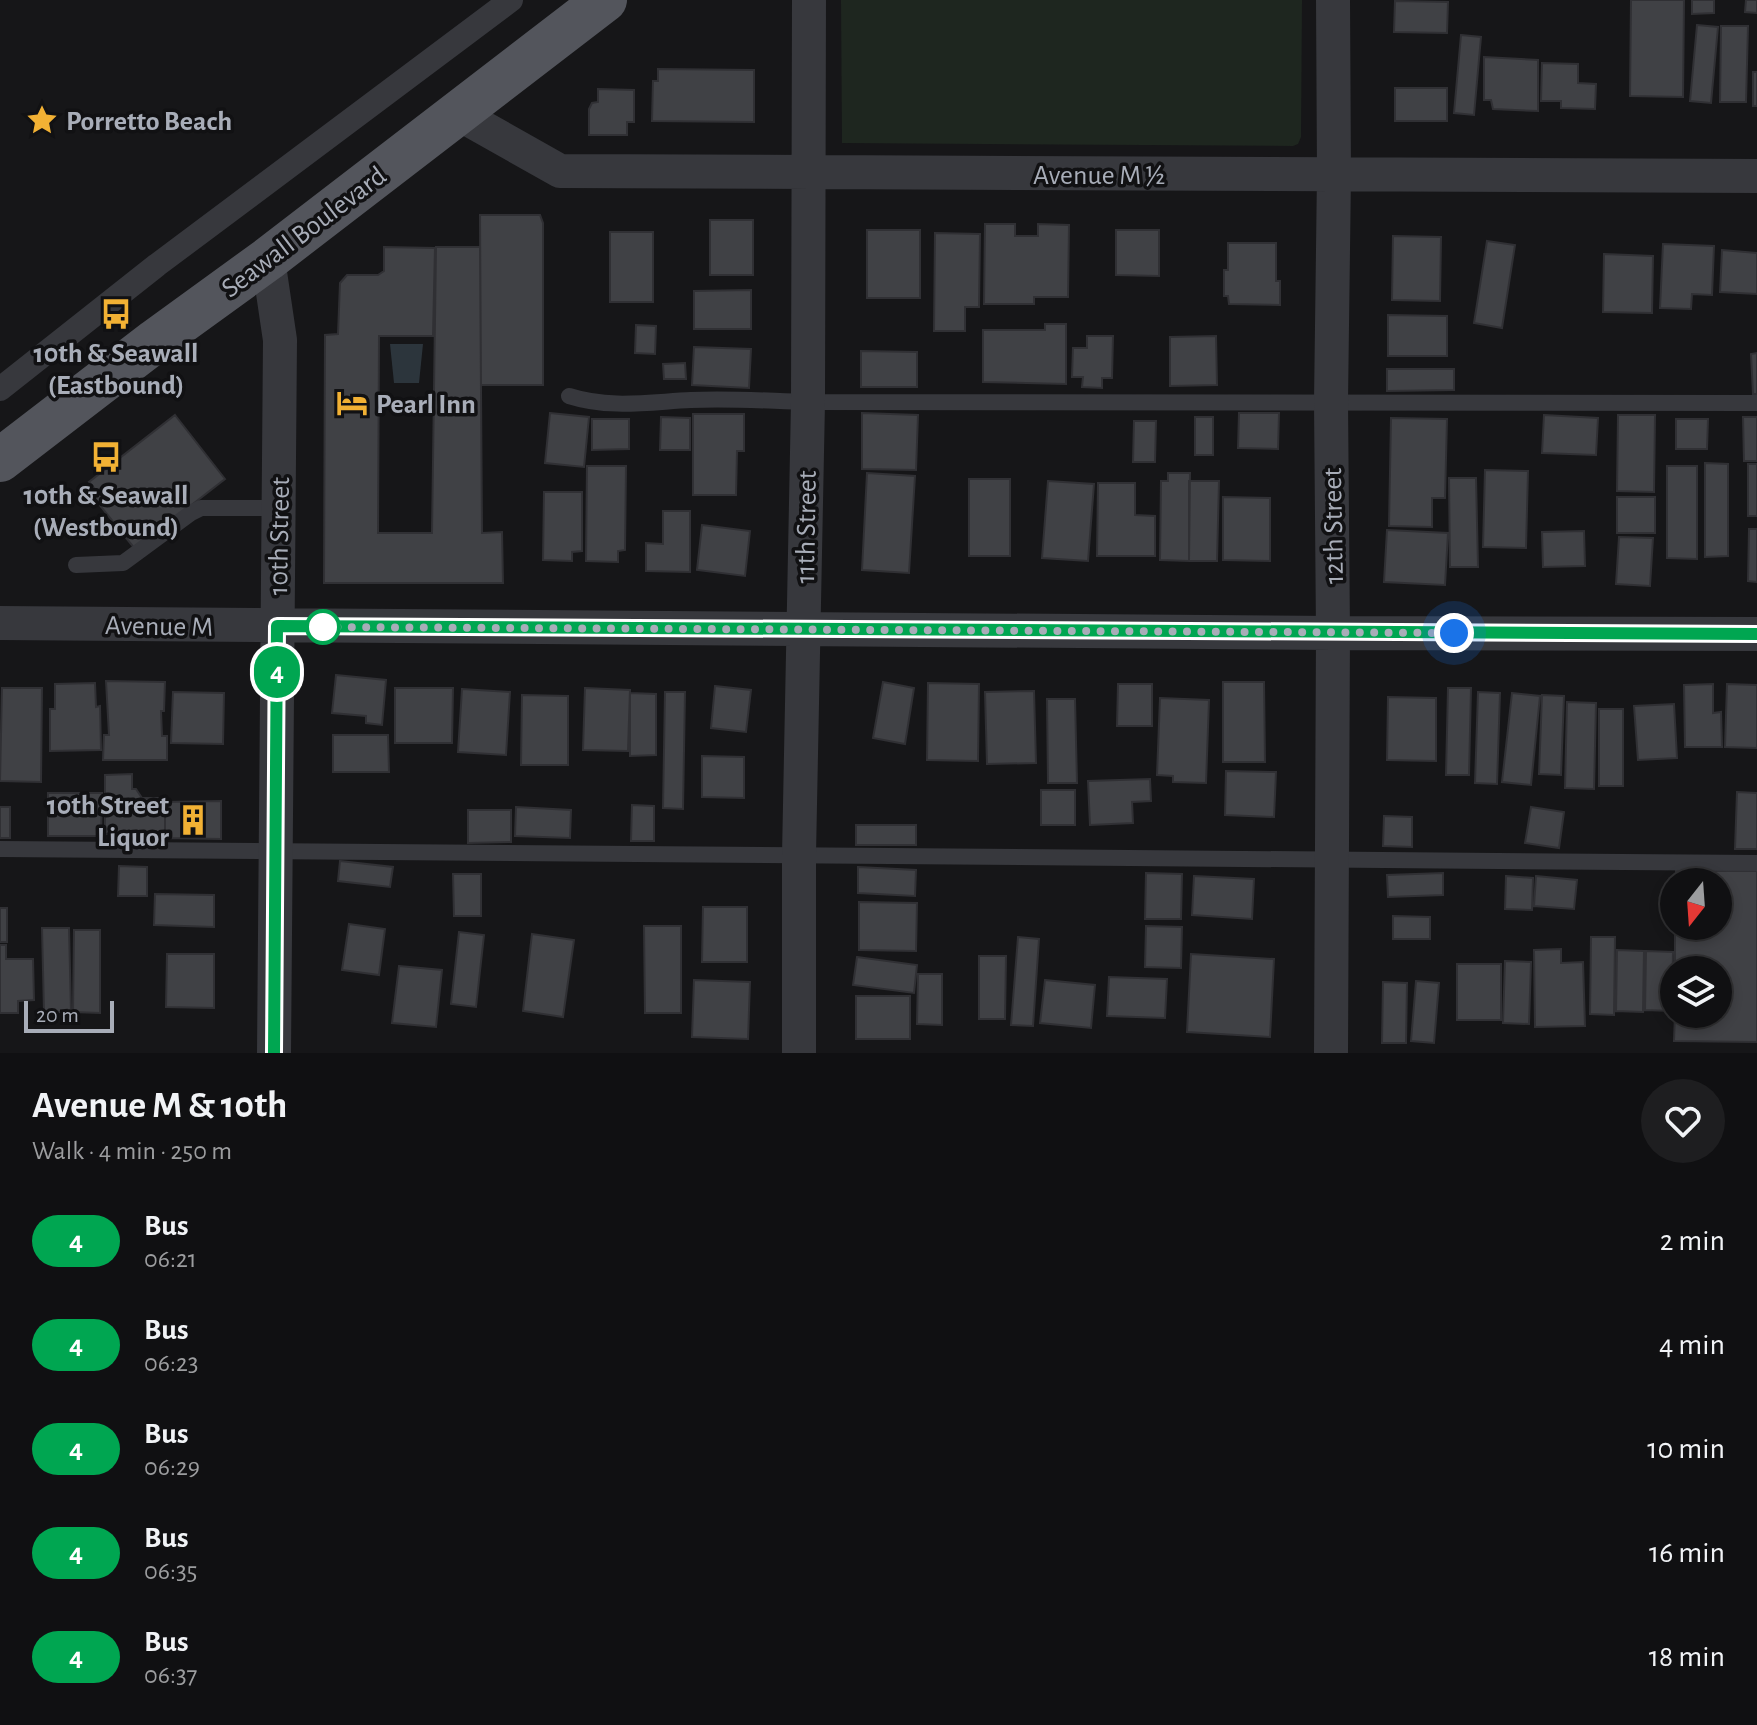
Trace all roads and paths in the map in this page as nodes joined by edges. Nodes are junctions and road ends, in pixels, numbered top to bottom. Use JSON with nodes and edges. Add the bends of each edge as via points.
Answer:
{"nodes":[{"id":1,"x":511,"y":0,"type":"edge"},
{"id":2,"x":605,"y":0,"type":"edge"},
{"id":3,"x":809,"y":0,"type":"edge"},
{"id":4,"x":1333,"y":0,"type":"edge"},
{"id":5,"x":457,"y":113,"type":"junction"},
{"id":6,"x":810,"y":173,"type":"junction"},
{"id":7,"x":1334,"y":174,"type":"junction"},
{"id":8,"x":1757,"y":176,"type":"edge"},
{"id":9,"x":268,"y":259,"type":"junction"},
{"id":10,"x":0,"y":389,"type":"edge"},
{"id":11,"x":569,"y":396,"type":"dead end"},
{"id":12,"x":808,"y":402,"type":"junction"},
{"id":13,"x":1331,"y":402,"type":"junction"},
{"id":14,"x":1757,"y":403,"type":"edge"},
{"id":15,"x":0,"y":460,"type":"edge"},
{"id":16,"x":278,"y":508,"type":"junction"},
{"id":17,"x":76,"y":565,"type":"dead end"},
{"id":18,"x":0,"y":623,"type":"edge"},
{"id":19,"x":277,"y":626,"type":"junction"},
{"id":20,"x":803,"y":629,"type":"junction"},
{"id":21,"x":1333,"y":633,"type":"junction"},
{"id":22,"x":1757,"y":634,"type":"edge"},
{"id":23,"x":0,"y":849,"type":"edge"},
{"id":24,"x":276,"y":851,"type":"junction"},
{"id":25,"x":799,"y":855,"type":"junction"},
{"id":26,"x":1332,"y":861,"type":"junction"},
{"id":27,"x":1757,"y":863,"type":"edge"},
{"id":28,"x":274,"y":1053,"type":"edge"},
{"id":29,"x":799,"y":1053,"type":"edge"},
{"id":30,"x":1331,"y":1053,"type":"edge"}],
"edges":[{"from":1,"to":10,"type":"street"},
{"from":2,"to":5,"type":"main road","name":"Seawall Boulevard"},
{"from":3,"to":6,"type":"street","name":"11th Street"},
{"from":4,"to":7,"type":"street","name":"12th Street"},
{"from":5,"to":6,"type":"street","name":"Avenue M ½","via":[[560,171]]},
{"from":5,"to":9,"type":"main road","name":"Seawall Boulevard"},
{"from":6,"to":7,"type":"street","name":"Avenue M ½"},
{"from":6,"to":12,"type":"street","name":"11th Street"},
{"from":7,"to":8,"type":"street","name":"Avenue M ½"},
{"from":7,"to":13,"type":"street","name":"12th Street"},
{"from":9,"to":15,"type":"main road","name":"Seawall Boulevard"},
{"from":9,"to":16,"type":"street","name":"10th Street","via":[[280,340]]},
{"from":11,"to":12,"type":"lane","via":[[605,404]]},
{"from":12,"to":13,"type":"lane"},
{"from":12,"to":20,"type":"street","name":"11th Street"},
{"from":13,"to":14,"type":"lane"},
{"from":13,"to":21,"type":"street","name":"12th Street"},
{"from":16,"to":17,"type":"lane","via":[[201,508],[123,563]]},
{"from":16,"to":19,"type":"street","name":"10th Street"},
{"from":18,"to":19,"type":"street","name":"Avenue M"},
{"from":19,"to":20,"type":"street","name":"Avenue M"},
{"from":19,"to":24,"type":"street","name":"10th Street"},
{"from":20,"to":21,"type":"street","name":"Avenue M"},
{"from":20,"to":25,"type":"street","name":"11th Street"},
{"from":21,"to":22,"type":"street","name":"Avenue M"},
{"from":21,"to":26,"type":"street","name":"12th Street"},
{"from":23,"to":24,"type":"lane"},
{"from":24,"to":25,"type":"lane"},
{"from":24,"to":28,"type":"street","name":"10th Street"},
{"from":25,"to":26,"type":"lane"},
{"from":25,"to":29,"type":"street","name":"11th Street"},
{"from":26,"to":27,"type":"lane"},
{"from":26,"to":30,"type":"street","name":"12th Street"}]}
